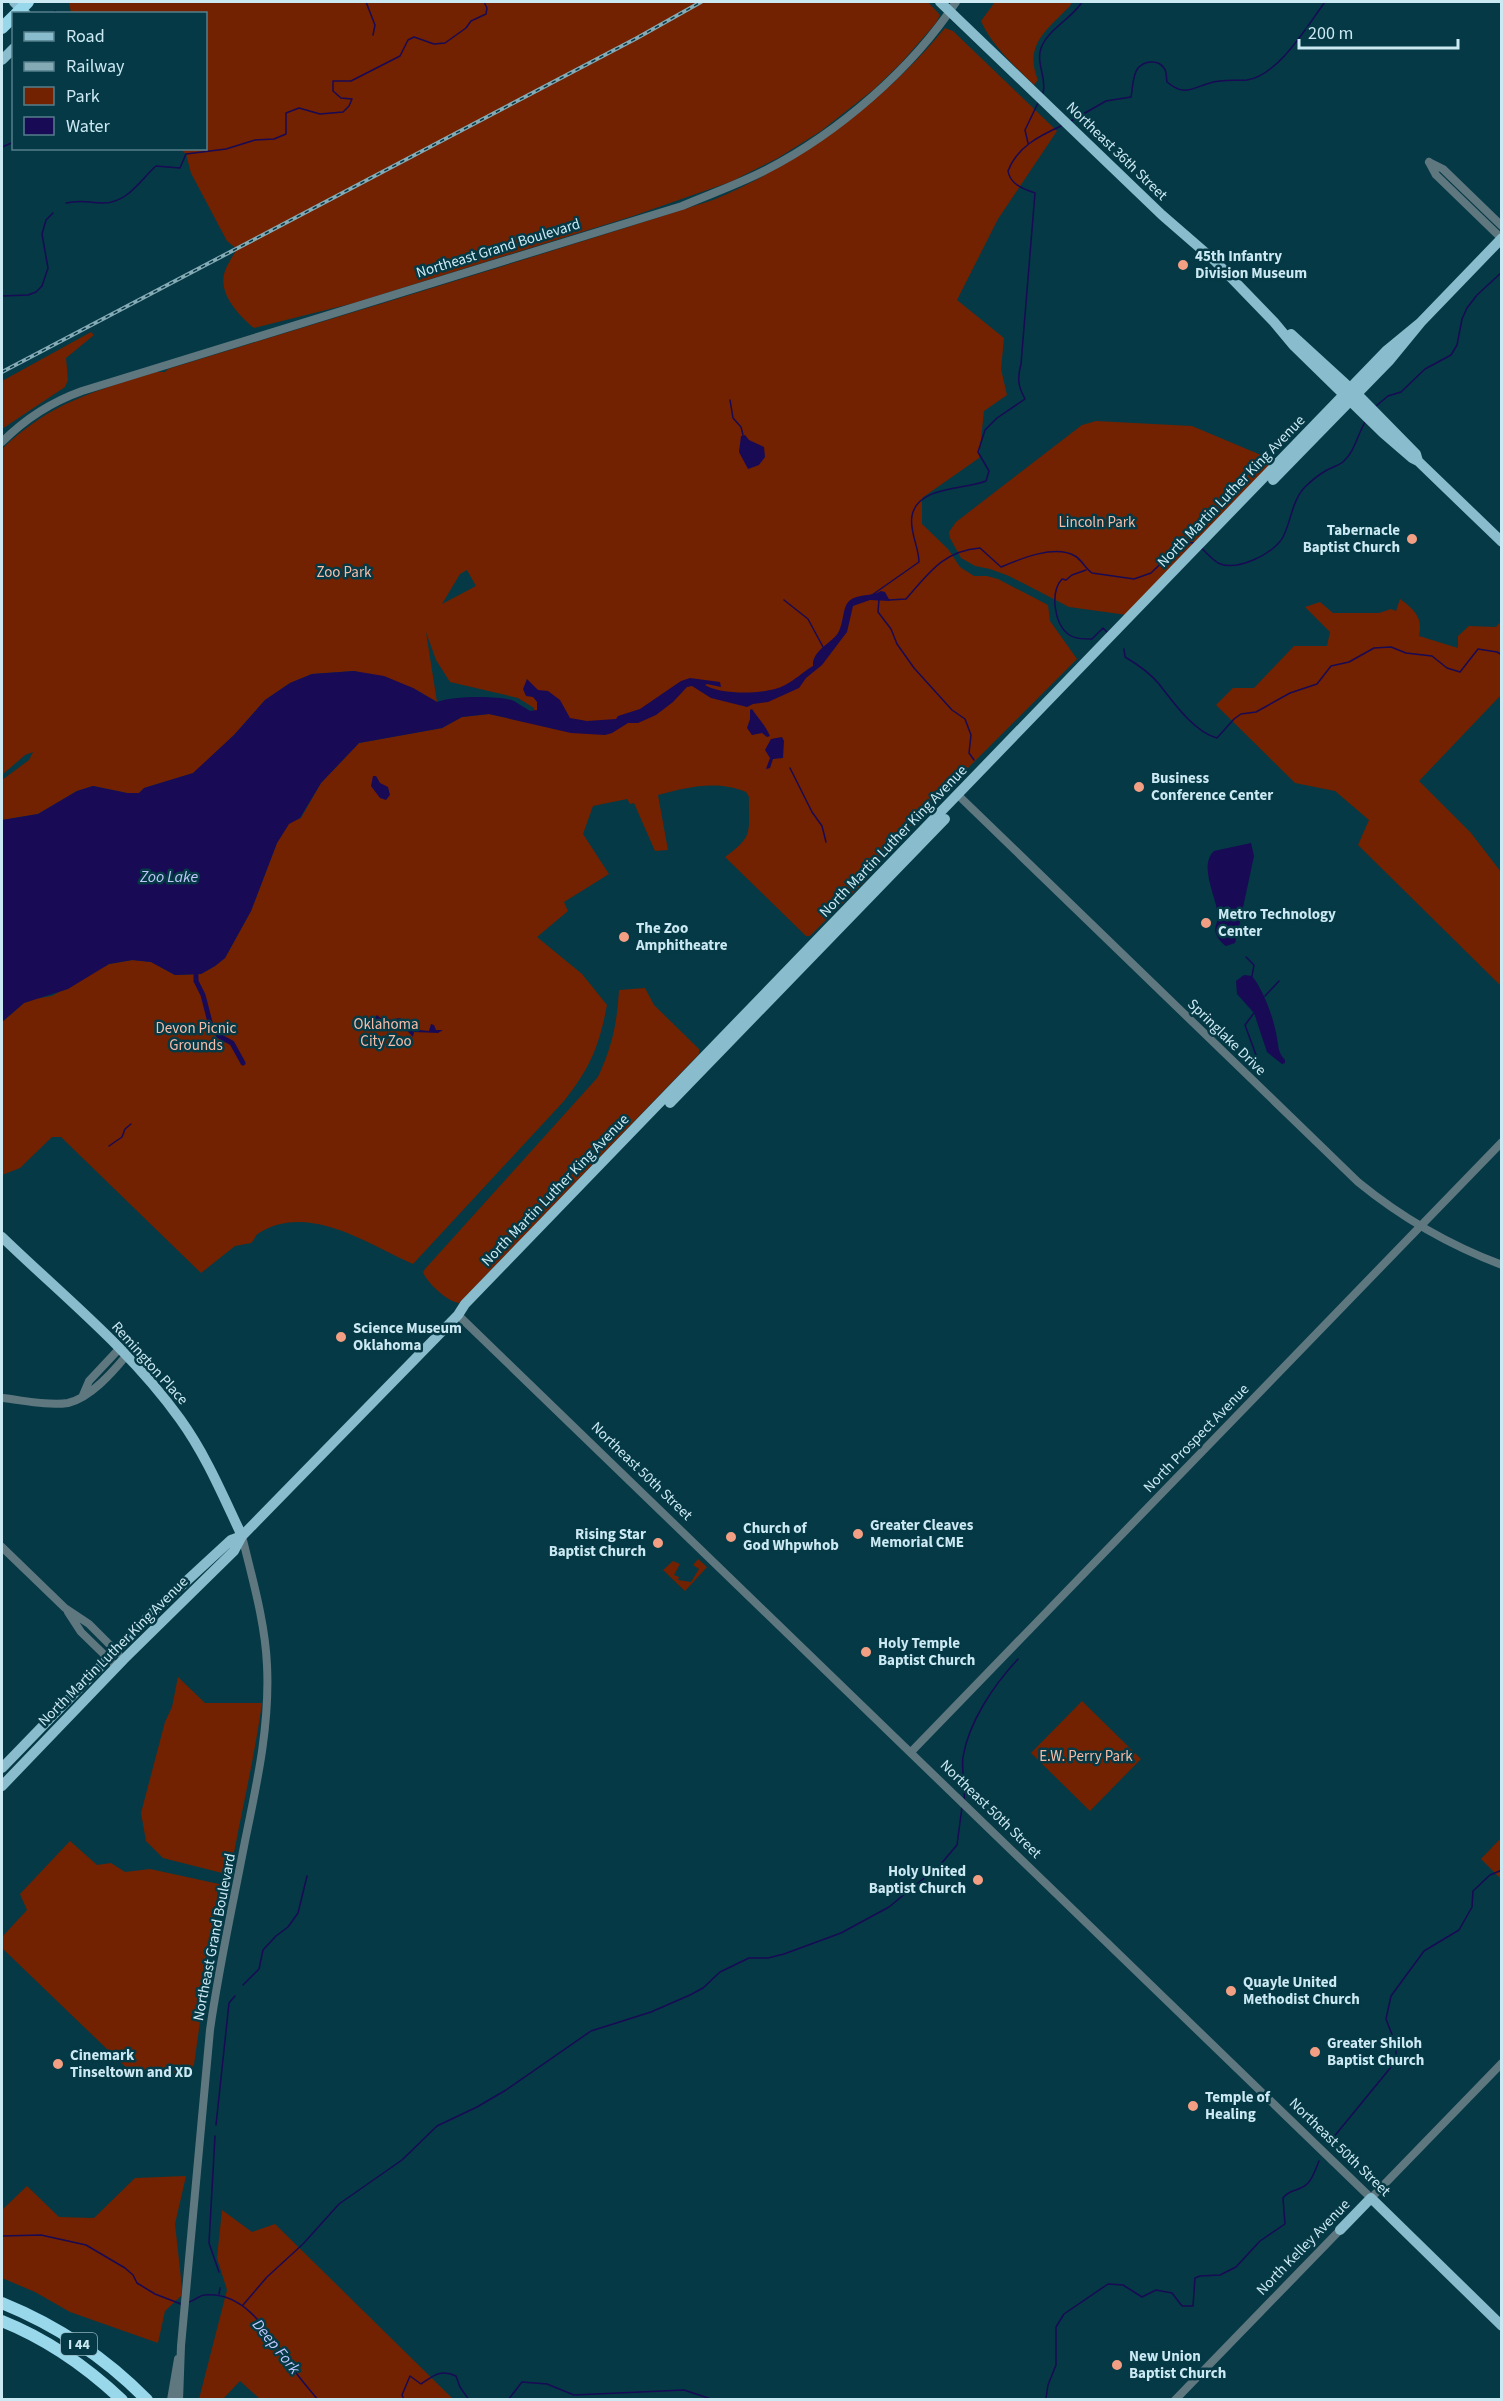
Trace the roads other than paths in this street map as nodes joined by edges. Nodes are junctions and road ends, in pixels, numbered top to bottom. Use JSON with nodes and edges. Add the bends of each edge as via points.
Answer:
{"nodes":[{"id":1,"x":940,"y":2,"type":"edge"},
{"id":2,"x":953,"y":6,"type":"edge"},
{"id":3,"x":1502,"y":226,"type":"edge"},
{"id":4,"x":1502,"y":238,"type":"edge"},
{"id":5,"x":1421,"y":322,"type":"junction"},
{"id":6,"x":1350,"y":395,"type":"junction"},
{"id":7,"x":2,"y":442,"type":"edge"},
{"id":8,"x":1502,"y":542,"type":"edge"},
{"id":9,"x":961,"y":798,"type":"junction"},
{"id":10,"x":1502,"y":1142,"type":"edge"},
{"id":11,"x":1420,"y":1227,"type":"junction"},
{"id":12,"x":2,"y":1237,"type":"edge"},
{"id":13,"x":1502,"y":1265,"type":"edge"},
{"id":14,"x":458,"y":1315,"type":"junction"},
{"id":15,"x":122,"y":1353,"type":"junction"},
{"id":16,"x":2,"y":1398,"type":"edge"},
{"id":17,"x":242,"y":1536,"type":"junction"},
{"id":18,"x":2,"y":1547,"type":"edge"},
{"id":19,"x":112,"y":1654,"type":"junction"},
{"id":20,"x":121,"y":1663,"type":"junction"},
{"id":21,"x":911,"y":1752,"type":"junction"},
{"id":22,"x":2,"y":1768,"type":"edge"},
{"id":23,"x":2,"y":1786,"type":"edge"},
{"id":24,"x":1502,"y":2063,"type":"edge"},
{"id":25,"x":1371,"y":2198,"type":"junction"},
{"id":26,"x":1340,"y":2230,"type":"joint"},
{"id":27,"x":2,"y":2303,"type":"edge"},
{"id":28,"x":2,"y":2321,"type":"edge"},
{"id":29,"x":1502,"y":2326,"type":"edge"},
{"id":30,"x":182,"y":2346,"type":"junction"},
{"id":31,"x":122,"y":2400,"type":"edge"},
{"id":32,"x":147,"y":2400,"type":"edge"},
{"id":33,"x":171,"y":2400,"type":"edge"},
{"id":34,"x":179,"y":2400,"type":"edge"},
{"id":35,"x":1175,"y":2400,"type":"edge"}],
"edges":[{"from":1,"to":2,"type":"main road","name":"Northeast 36th Street"},
{"from":2,"to":6,"type":"main road","name":"Northeast 36th Street","via":[[1162,214],[1215,261],[1294,346]]},
{"from":2,"to":7,"type":"street","name":"Northeast Grand Boulevard","via":[[932,35],[875,94],[835,127],[767,170],[682,206],[62,398],[37,412]]},
{"from":3,"to":4,"type":"street","via":[[1443,169],[1429,162],[1436,175]]},
{"from":4,"to":5,"type":"main road","name":"North Martin Luther King Avenue"},
{"from":5,"to":6,"type":"main road","name":"North Martin Luther King Avenue"},
{"from":5,"to":6,"type":"main road","name":"North Martin Luther King Avenue","via":[[1380,357]]},
{"from":6,"to":8,"type":"main road","name":"Northeast 36th Street","via":[[1396,433],[1418,460]]},
{"from":6,"to":9,"type":"main road","name":"North Martin Luther King Avenue"},
{"from":6,"to":9,"type":"main road","name":"North Martin Luther King Avenue","via":[[1312,441]]},
{"from":9,"to":11,"type":"street","name":"Springlake Drive","via":[[1344,1170]]},
{"from":9,"to":14,"type":"main road","name":"North Martin Luther King Avenue","via":[[481,1287]]},
{"from":10,"to":11,"type":"street","name":"North Prospect Avenue"},
{"from":11,"to":13,"type":"street","name":"Springlake Drive"},
{"from":11,"to":21,"type":"street","name":"North Prospect Avenue"},
{"from":12,"to":15,"type":"main road","name":"Remington Place"},
{"from":14,"to":17,"type":"main road","name":"North Martin Luther King Avenue"},
{"from":14,"to":21,"type":"street","name":"Northeast 50th Street"},
{"from":15,"to":16,"type":"street","via":[[89,1381],[83,1395],[74,1401]]},
{"from":15,"to":17,"type":"main road","name":"Remington Place","via":[[181,1420]]},
{"from":17,"to":19,"type":"main road","name":"North Martin Luther King Avenue","via":[[231,1540],[162,1602]]},
{"from":17,"to":20,"type":"main road","name":"North Martin Luther King Avenue","via":[[234,1551]]},
{"from":17,"to":30,"type":"street","name":"Northeast Grand Boulevard","via":[[262,1623],[267,1665],[264,1741],[217,1980]]},
{"from":18,"to":19,"type":"street","via":[[65,1608],[81,1632]]},
{"from":19,"to":20,"type":"street"},
{"from":19,"to":22,"type":"main road","name":"North Martin Luther King Avenue"},
{"from":20,"to":23,"type":"main road","name":"North Martin Luther King Avenue"},
{"from":21,"to":25,"type":"street","name":"Northeast 50th Street"},
{"from":24,"to":25,"type":"street","name":"North Kelley Avenue"},
{"from":25,"to":26,"type":"main road","name":"North Kelley Avenue"},
{"from":25,"to":29,"type":"main road","name":"Northeast 50th Street"},
{"from":26,"to":35,"type":"street","name":"North Kelley Avenue"},
{"from":27,"to":32,"type":"highway","number":"I 44","via":[[73,2340],[113,2368]]},
{"from":28,"to":31,"type":"highway","number":"I 44","via":[[63,2353]]},
{"from":30,"to":33,"type":"street","name":"Northeast Grand Boulevard"},
{"from":30,"to":34,"type":"street","name":"Northeast Grand Boulevard"}]}
